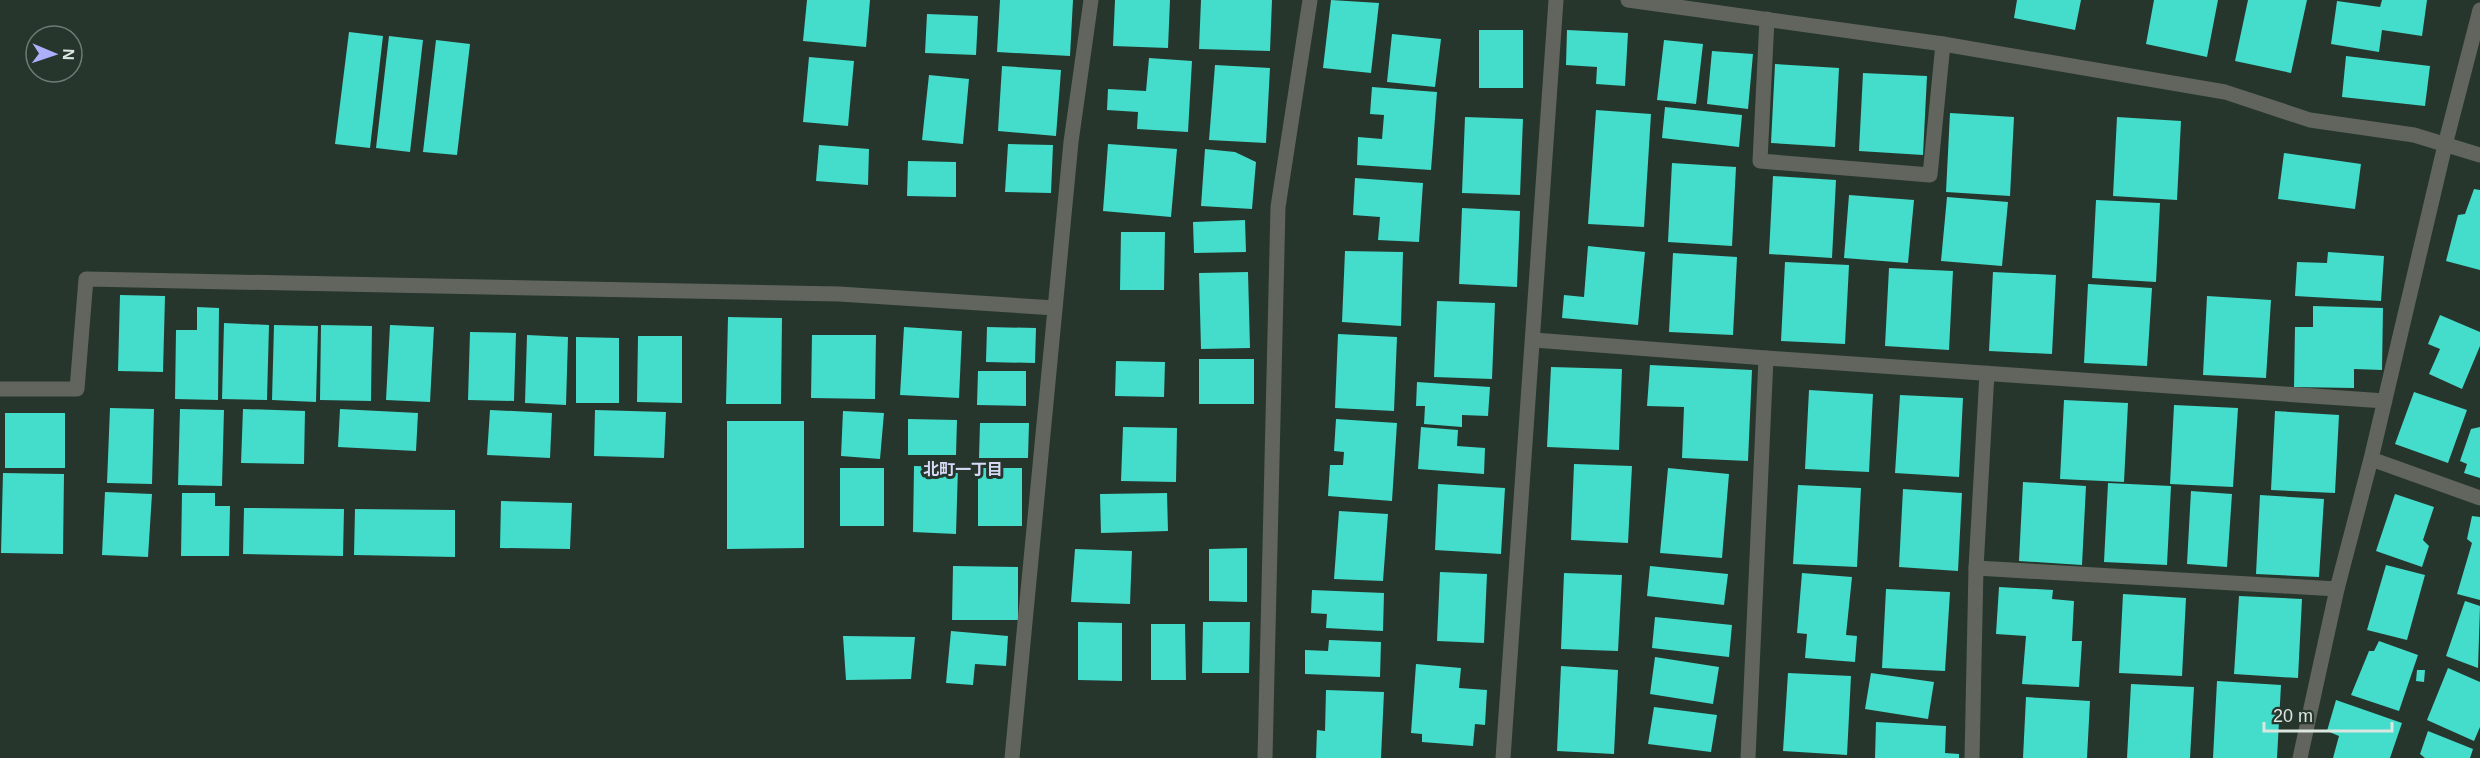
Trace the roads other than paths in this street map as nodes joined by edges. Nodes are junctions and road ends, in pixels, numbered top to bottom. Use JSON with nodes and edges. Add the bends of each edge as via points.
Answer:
{"nodes":[{"id":1,"x":1091,"y":0,"type":"edge"},
{"id":2,"x":1310,"y":0,"type":"edge"},
{"id":3,"x":1556,"y":0,"type":"edge"},
{"id":4,"x":1628,"y":0,"type":"edge"},
{"id":5,"x":2480,"y":10,"type":"edge"},
{"id":6,"x":1767,"y":20,"type":"junction"},
{"id":7,"x":1943,"y":44,"type":"junction"},
{"id":8,"x":2445,"y":145,"type":"junction"},
{"id":9,"x":2480,"y":155,"type":"edge"},
{"id":10,"x":1055,"y":308,"type":"junction"},
{"id":11,"x":1534,"y":340,"type":"junction"},
{"id":12,"x":1766,"y":358,"type":"junction"},
{"id":13,"x":1987,"y":373,"type":"junction"},
{"id":14,"x":0,"y":389,"type":"edge"},
{"id":15,"x":2385,"y":401,"type":"junction"},
{"id":16,"x":2371,"y":459,"type":"junction"},
{"id":17,"x":2480,"y":498,"type":"edge"},
{"id":18,"x":1976,"y":568,"type":"junction"},
{"id":19,"x":2337,"y":588,"type":"junction"},
{"id":20,"x":1012,"y":758,"type":"edge"},
{"id":21,"x":1264,"y":758,"type":"edge"},
{"id":22,"x":1503,"y":758,"type":"edge"},
{"id":23,"x":1748,"y":758,"type":"edge"},
{"id":24,"x":1972,"y":758,"type":"edge"},
{"id":25,"x":2300,"y":758,"type":"edge"}],
"edges":[{"from":1,"to":10,"type":"street","via":[[1071,142]]},
{"from":2,"to":21,"type":"street","via":[[1278,207]]},
{"from":3,"to":11,"type":"street"},
{"from":4,"to":6,"type":"street"},
{"from":5,"to":8,"type":"street"},
{"from":6,"to":7,"type":"street"},
{"from":6,"to":7,"type":"street","via":[[1760,161],[1930,175]]},
{"from":7,"to":8,"type":"street","via":[[2225,92],[2310,120],[2414,135]]},
{"from":8,"to":9,"type":"street"},
{"from":8,"to":15,"type":"street"},
{"from":10,"to":14,"type":"street","via":[[839,294],[86,279],[76,389]]},
{"from":10,"to":20,"type":"street"},
{"from":11,"to":12,"type":"street"},
{"from":11,"to":22,"type":"street"},
{"from":12,"to":13,"type":"street"},
{"from":12,"to":23,"type":"street"},
{"from":13,"to":15,"type":"street"},
{"from":13,"to":18,"type":"street"},
{"from":15,"to":16,"type":"street"},
{"from":16,"to":17,"type":"street"},
{"from":16,"to":19,"type":"street"},
{"from":18,"to":19,"type":"street"},
{"from":18,"to":24,"type":"street"},
{"from":19,"to":25,"type":"street"}]}
